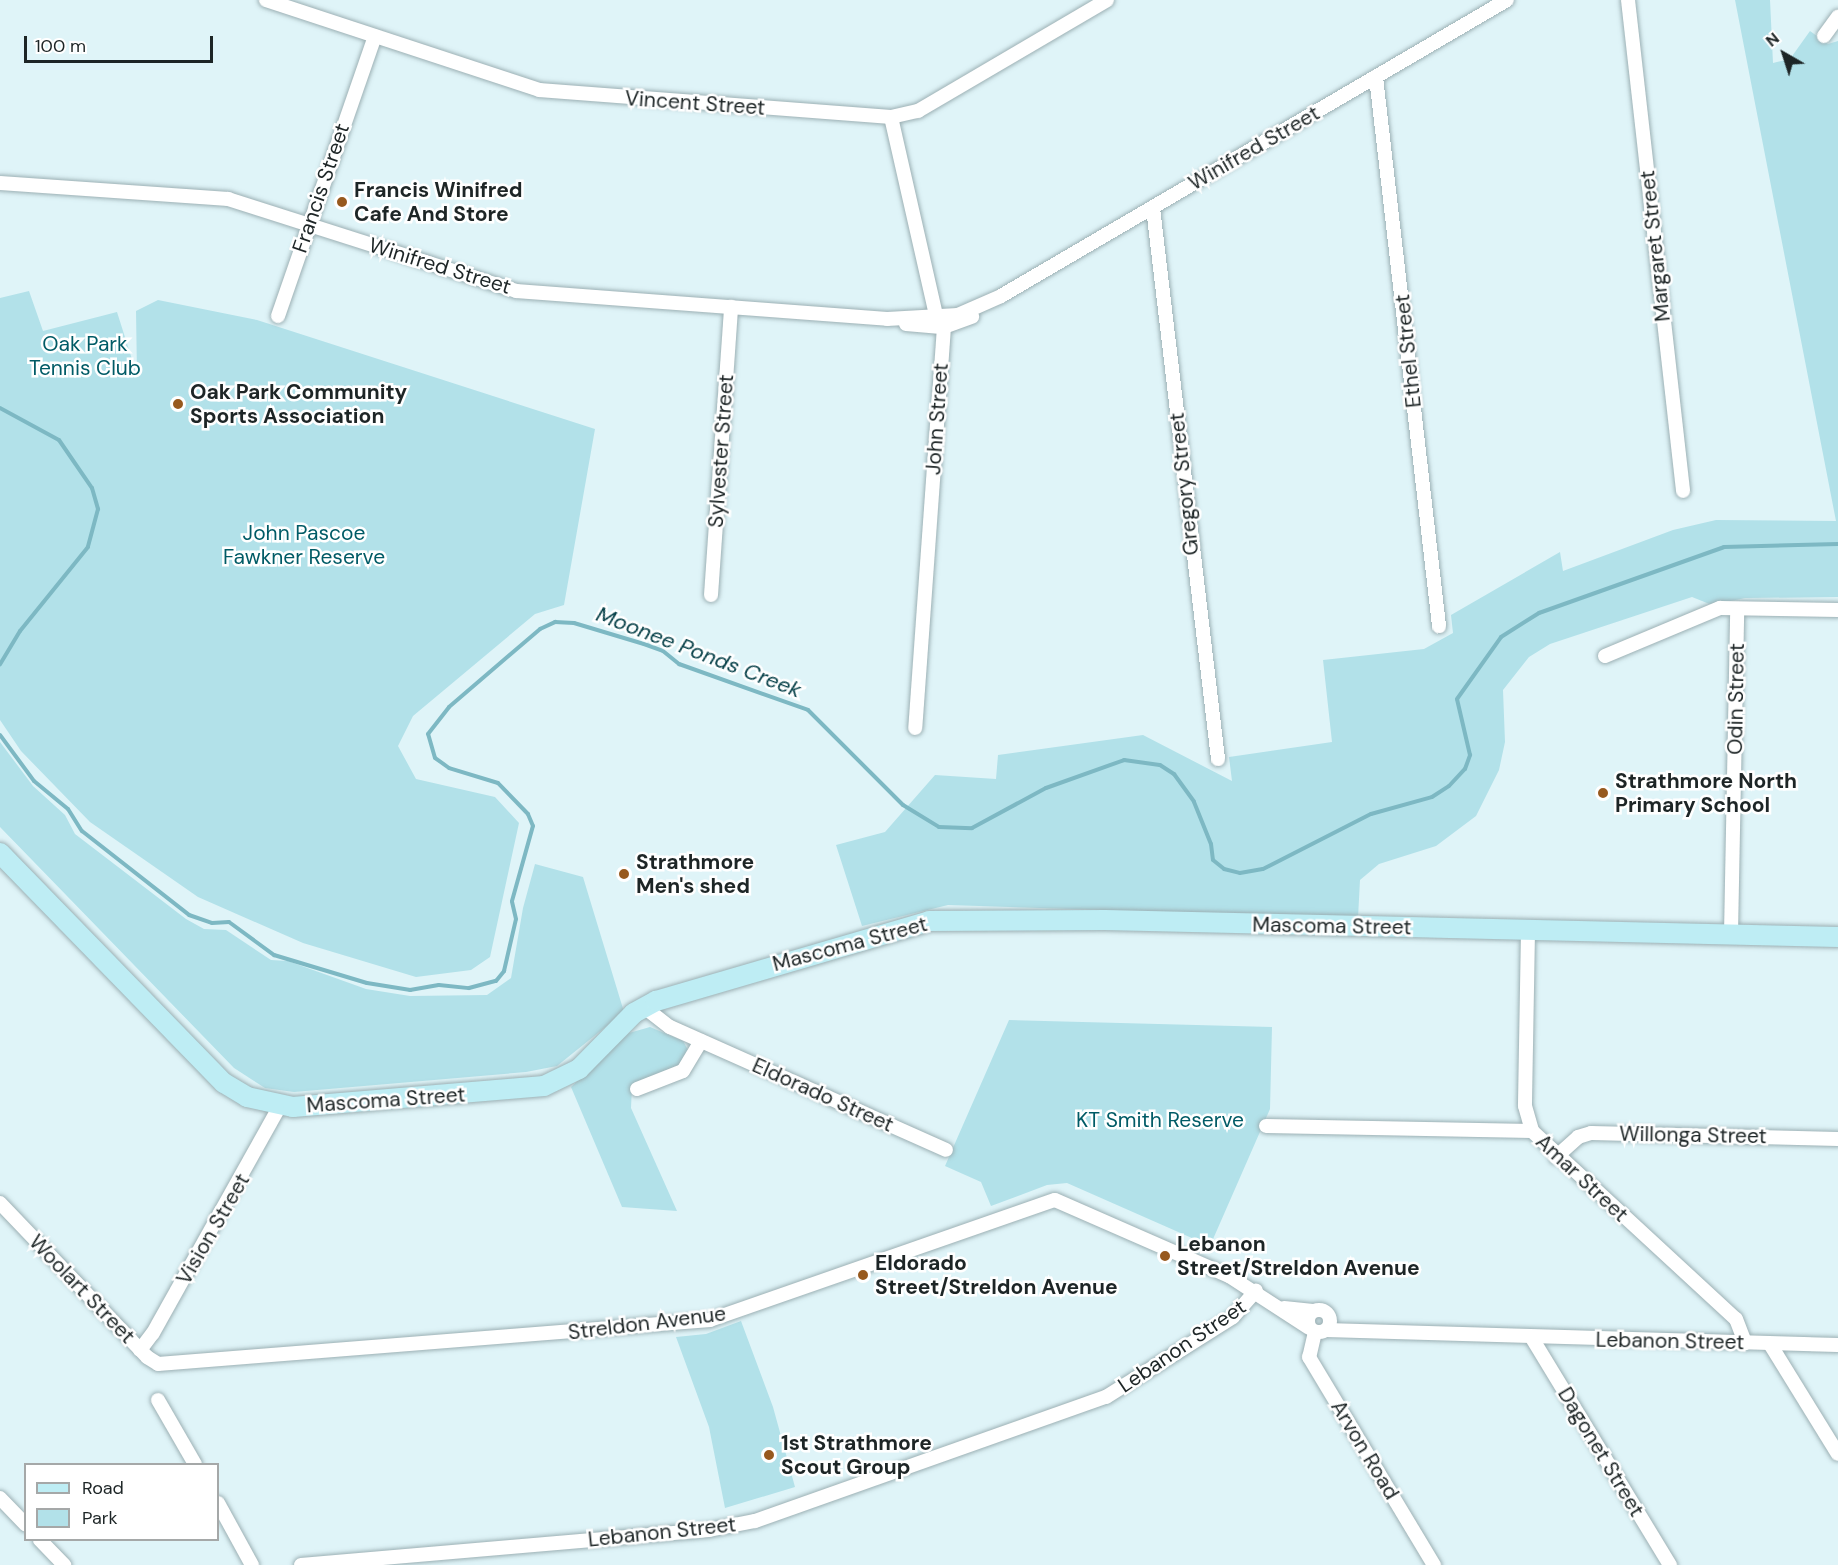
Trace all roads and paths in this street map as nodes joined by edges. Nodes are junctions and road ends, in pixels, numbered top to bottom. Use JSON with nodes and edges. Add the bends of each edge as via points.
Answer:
{"nodes":[{"id":1,"x":266,"y":0,"type":"edge"},
{"id":2,"x":1107,"y":0,"type":"edge"},
{"id":3,"x":1507,"y":0,"type":"edge"},
{"id":4,"x":1628,"y":0,"type":"edge"},
{"id":5,"x":1838,"y":17,"type":"edge"},
{"id":6,"x":371,"y":35,"type":"junction"},
{"id":7,"x":1824,"y":36,"type":"dead end"},
{"id":8,"x":1376,"y":77,"type":"junction"},
{"id":9,"x":891,"y":117,"type":"junction"},
{"id":10,"x":0,"y":183,"type":"edge"},
{"id":11,"x":1153,"y":208,"type":"junction"},
{"id":12,"x":309,"y":225,"type":"junction"},
{"id":13,"x":1001,"y":296,"type":"junction"},
{"id":14,"x":731,"y":307,"type":"junction"},
{"id":15,"x":936,"y":315,"type":"junction"},
{"id":16,"x":278,"y":316,"type":"dead end"},
{"id":17,"x":887,"y":319,"type":"junction"},
{"id":18,"x":944,"y":327,"type":"junction"},
{"id":19,"x":1683,"y":491,"type":"dead end"},
{"id":20,"x":711,"y":595,"type":"dead end"},
{"id":21,"x":1737,"y":609,"type":"junction"},
{"id":22,"x":1838,"y":610,"type":"edge"},
{"id":23,"x":1439,"y":626,"type":"dead end"},
{"id":24,"x":1605,"y":656,"type":"dead end"},
{"id":25,"x":915,"y":728,"type":"dead end"},
{"id":26,"x":1218,"y":759,"type":"dead end"},
{"id":27,"x":0,"y":853,"type":"edge"},
{"id":28,"x":1528,"y":930,"type":"junction"},
{"id":29,"x":1731,"y":934,"type":"junction"},
{"id":30,"x":1838,"y":937,"type":"edge"},
{"id":31,"x":644,"y":1007,"type":"junction"},
{"id":32,"x":700,"y":1041,"type":"junction"},
{"id":33,"x":637,"y":1089,"type":"dead end"},
{"id":34,"x":280,"y":1106,"type":"junction"},
{"id":35,"x":1266,"y":1126,"type":"dead end"},
{"id":36,"x":1532,"y":1131,"type":"junction"},
{"id":37,"x":1838,"y":1139,"type":"edge"},
{"id":38,"x":946,"y":1150,"type":"dead end"},
{"id":39,"x":1556,"y":1157,"type":"junction"},
{"id":40,"x":0,"y":1203,"type":"edge"},
{"id":41,"x":1261,"y":1294,"type":"junction"},
{"id":42,"x":1284,"y":1308,"type":"junction"},
{"id":43,"x":1313,"y":1311,"type":"joint"},
{"id":44,"x":1320,"y":1327,"type":"junction"},
{"id":45,"x":1532,"y":1338,"type":"junction"},
{"id":46,"x":1745,"y":1343,"type":"junction"},
{"id":47,"x":1770,"y":1344,"type":"junction"},
{"id":48,"x":1838,"y":1345,"type":"edge"},
{"id":49,"x":140,"y":1350,"type":"junction"},
{"id":50,"x":158,"y":1400,"type":"dead end"},
{"id":51,"x":1838,"y":1454,"type":"edge"},
{"id":52,"x":194,"y":1463,"type":"edge"},
{"id":53,"x":0,"y":1498,"type":"edge"},
{"id":54,"x":219,"y":1505,"type":"edge"},
{"id":55,"x":24,"y":1523,"type":"edge"},
{"id":56,"x":42,"y":1541,"type":"edge"},
{"id":57,"x":64,"y":1565,"type":"edge"},
{"id":58,"x":252,"y":1565,"type":"edge"},
{"id":59,"x":301,"y":1565,"type":"edge"},
{"id":60,"x":1434,"y":1565,"type":"edge"},
{"id":61,"x":1670,"y":1565,"type":"edge"}],
"edges":[{"from":1,"to":6,"type":"street","name":"Vincent Street"},
{"from":2,"to":9,"type":"street","name":"Vincent Street","via":[[918,111]]},
{"from":3,"to":8,"type":"street","name":"Winifred Street"},
{"from":4,"to":19,"type":"street","name":"Margaret Street"},
{"from":5,"to":7,"type":"street"},
{"from":6,"to":9,"type":"street","name":"Vincent Street","via":[[539,90]]},
{"from":6,"to":12,"type":"street","name":"Francis Street"},
{"from":8,"to":11,"type":"street","name":"Winifred Street"},
{"from":8,"to":23,"type":"street","name":"Ethel Street"},
{"from":9,"to":15,"type":"street"},
{"from":10,"to":12,"type":"street","name":"Winifred Street","via":[[207,195]]},
{"from":11,"to":13,"type":"street","name":"Winifred Street"},
{"from":11,"to":26,"type":"street","name":"Gregory Street"},
{"from":12,"to":14,"type":"street","name":"Winifred Street","via":[[498,288]]},
{"from":12,"to":16,"type":"street","name":"Francis Street"},
{"from":13,"to":15,"type":"street","name":"Winifred Street","via":[[958,315]]},
{"from":13,"to":18,"type":"street","name":"Winifred Street","via":[[969,319]]},
{"from":14,"to":17,"type":"street","name":"Winifred Street"},
{"from":14,"to":20,"type":"street","name":"Sylvester Street"},
{"from":15,"to":17,"type":"street","name":"Winifred Street"},
{"from":15,"to":18,"type":"street"},
{"from":17,"to":18,"type":"street","name":"Winifred Street"},
{"from":18,"to":25,"type":"street","name":"John Street"},
{"from":21,"to":22,"type":"street"},
{"from":21,"to":24,"type":"street","via":[[1720,608]]},
{"from":21,"to":29,"type":"street","name":"Odin Street"},
{"from":27,"to":34,"type":"main road","name":"Mascoma Street","via":[[224,1083],[248,1097]]},
{"from":28,"to":29,"type":"main road","name":"Mascoma Street"},
{"from":28,"to":31,"type":"main road","name":"Mascoma Street","via":[[951,918],[905,926]]},
{"from":28,"to":36,"type":"street","name":"Amar Street","via":[[1525,1106]]},
{"from":29,"to":30,"type":"main road","name":"Mascoma Street"},
{"from":31,"to":32,"type":"street","name":"Eldorado Street","via":[[662,1023]]},
{"from":31,"to":34,"type":"main road","name":"Mascoma Street","via":[[579,1070],[544,1086]]},
{"from":32,"to":33,"type":"street","via":[[683,1071]]},
{"from":32,"to":38,"type":"street","name":"Eldorado Street"},
{"from":34,"to":49,"type":"street","name":"Vision Street"},
{"from":35,"to":36,"type":"street"},
{"from":36,"to":39,"type":"street","name":"Amar Street"},
{"from":37,"to":39,"type":"street","name":"Willonga Street","via":[[1591,1133],[1578,1137]]},
{"from":39,"to":46,"type":"street","name":"Amar Street","via":[[1736,1319]]},
{"from":40,"to":49,"type":"street","name":"Woolart Street"},
{"from":41,"to":42,"type":"street","name":"Lebanon Street"},
{"from":41,"to":49,"type":"street","name":"Streldon Avenue","via":[[1055,1200],[710,1320],[182,1365],[158,1364]]},
{"from":41,"to":59,"type":"street","name":"Lebanon Street","via":[[1233,1317],[1106,1397],[755,1521],[709,1530]]},
{"from":42,"to":43,"type":"street","name":"Lebanon Street"},
{"from":42,"to":44,"type":"street","name":"Lebanon Street","via":[[1289,1317]]},
{"from":43,"to":44,"type":"street","name":"Arvon Road","via":[[1307,1320]]},
{"from":44,"to":45,"type":"street","name":"Lebanon Street"},
{"from":44,"to":60,"type":"street","name":"Arvon Road","via":[[1309,1357]]},
{"from":45,"to":46,"type":"street","name":"Lebanon Street"},
{"from":45,"to":61,"type":"street","name":"Dagonet Street"},
{"from":46,"to":47,"type":"street","name":"Lebanon Street"},
{"from":47,"to":48,"type":"street","name":"Lebanon Street"},
{"from":47,"to":51,"type":"street"},
{"from":50,"to":52,"type":"street"},
{"from":53,"to":55,"type":"street"},
{"from":54,"to":58,"type":"street"},
{"from":56,"to":57,"type":"street"}]}
